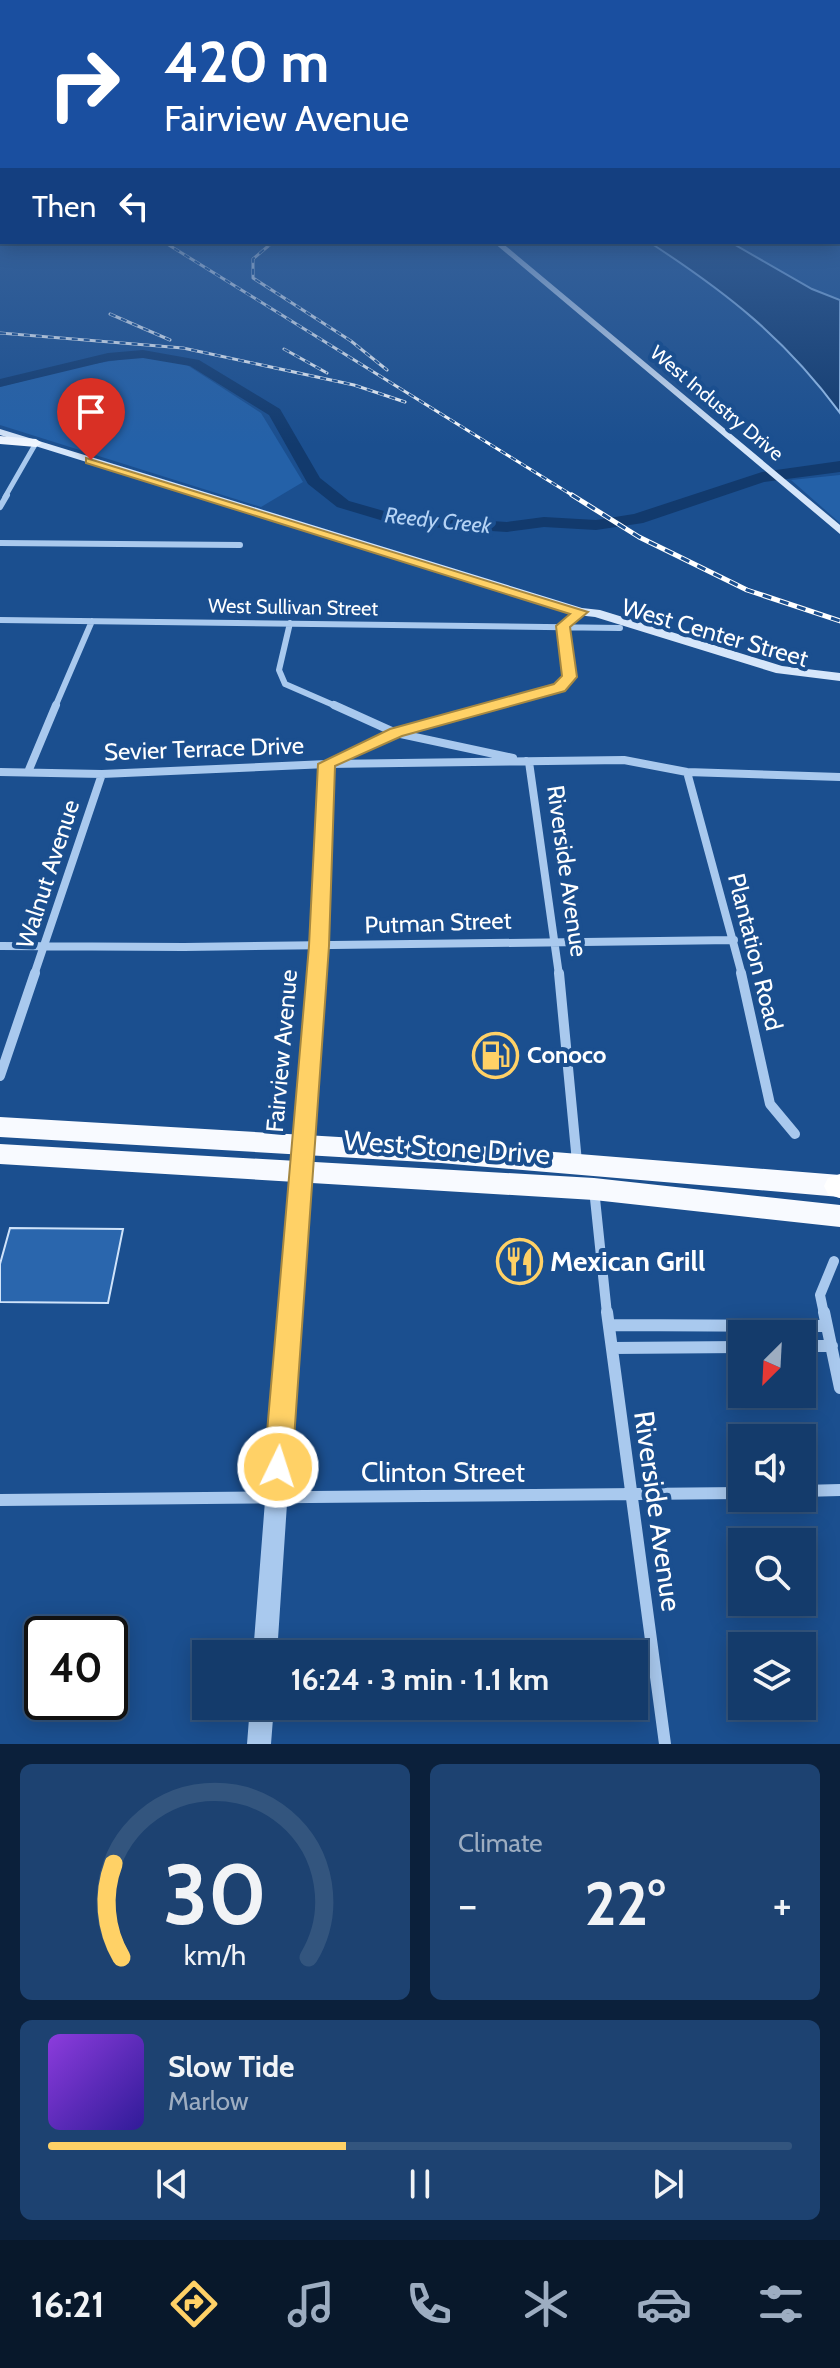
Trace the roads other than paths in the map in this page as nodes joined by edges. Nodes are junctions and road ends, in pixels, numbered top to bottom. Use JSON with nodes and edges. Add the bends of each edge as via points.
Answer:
{"nodes":[{"id":1,"x":545,"y":282,"type":"edge"},
{"id":2,"x":0,"y":432,"type":"edge"},
{"id":3,"x":0,"y":440,"type":"edge"},
{"id":4,"x":36,"y":443,"type":"junction"},
{"id":5,"x":0,"y":507,"type":"edge"},
{"id":6,"x":840,"y":531,"type":"edge"},
{"id":7,"x":0,"y":543,"type":"edge"},
{"id":8,"x":240,"y":545,"type":"dead end"},
{"id":9,"x":581,"y":612,"type":"junction"},
{"id":10,"x":0,"y":620,"type":"edge"},
{"id":11,"x":92,"y":621,"type":"junction"},
{"id":12,"x":290,"y":623,"type":"junction"},
{"id":13,"x":563,"y":626,"type":"junction"},
{"id":14,"x":620,"y":628,"type":"junction"},
{"id":15,"x":840,"y":677,"type":"edge"},
{"id":16,"x":840,"y":686,"type":"edge"},
{"id":17,"x":396,"y":733,"type":"junction"},
{"id":18,"x":529,"y":762,"type":"junction"},
{"id":19,"x":327,"y":764,"type":"junction"},
{"id":20,"x":0,"y":772,"type":"edge"},
{"id":21,"x":28,"y":772,"type":"junction"},
{"id":22,"x":687,"y":772,"type":"junction"},
{"id":23,"x":102,"y":774,"type":"junction"},
{"id":24,"x":840,"y":777,"type":"edge"},
{"id":25,"x":556,"y":940,"type":"junction"},
{"id":26,"x":734,"y":940,"type":"junction"},
{"id":27,"x":0,"y":946,"type":"edge"},
{"id":28,"x":319,"y":946,"type":"junction"},
{"id":29,"x":45,"y":947,"type":"junction"},
{"id":30,"x":0,"y":1076,"type":"edge"},
{"id":31,"x":0,"y":1127,"type":"edge"},
{"id":32,"x":795,"y":1134,"type":"dead end"},
{"id":33,"x":0,"y":1154,"type":"edge"},
{"id":34,"x":301,"y":1157,"type":"junction"},
{"id":35,"x":577,"y":1163,"type":"junction"},
{"id":36,"x":441,"y":1179,"type":"junction"},
{"id":37,"x":798,"y":1183,"type":"junction"},
{"id":38,"x":840,"y":1186,"type":"edge"},
{"id":39,"x":594,"y":1189,"type":"junction"},
{"id":40,"x":840,"y":1216,"type":"edge"},
{"id":41,"x":834,"y":1261,"type":"dead end"},
{"id":42,"x":609,"y":1325,"type":"junction"},
{"id":43,"x":827,"y":1326,"type":"junction"},
{"id":44,"x":816,"y":1346,"type":"edge"},
{"id":45,"x":832,"y":1346,"type":"junction"},
{"id":46,"x":728,"y":1347,"type":"edge"},
{"id":47,"x":612,"y":1348,"type":"junction"},
{"id":48,"x":840,"y":1388,"type":"edge"},
{"id":49,"x":840,"y":1490,"type":"edge"},
{"id":50,"x":816,"y":1491,"type":"edge"},
{"id":51,"x":728,"y":1494,"type":"edge"},
{"id":52,"x":276,"y":1495,"type":"junction"},
{"id":53,"x":632,"y":1497,"type":"junction"},
{"id":54,"x":0,"y":1500,"type":"edge"},
{"id":55,"x":266,"y":1640,"type":"edge"},
{"id":56,"x":261,"y":1720,"type":"edge"},
{"id":57,"x":259,"y":1744,"type":"edge"},
{"id":58,"x":665,"y":1744,"type":"edge"}],
"edges":[{"from":1,"to":6,"type":"main road","name":"West Industry Drive"},
{"from":2,"to":4,"type":"main road","name":"West Center Street"},
{"from":3,"to":4,"type":"main road"},
{"from":4,"to":5,"type":"street"},
{"from":4,"to":9,"type":"main road","name":"West Center Street"},
{"from":7,"to":8,"type":"street"},
{"from":9,"to":13,"type":"street"},
{"from":9,"to":14,"type":"main road","name":"West Center Street"},
{"from":9,"to":15,"type":"main road","name":"West Center Street","via":[[798,674]]},
{"from":10,"to":11,"type":"street","name":"West Sullivan Street"},
{"from":11,"to":12,"type":"street","name":"West Sullivan Street"},
{"from":11,"to":21,"type":"street"},
{"from":12,"to":13,"type":"street","name":"West Sullivan Street"},
{"from":12,"to":17,"type":"street","name":"Riverside Avenue","via":[[279,670],[285,684]]},
{"from":13,"to":14,"type":"street","name":"West Sullivan Street"},
{"from":13,"to":17,"type":"street","via":[[570,677],[560,688]]},
{"from":14,"to":16,"type":"main road","name":"West Center Street","via":[[763,673]]},
{"from":17,"to":18,"type":"street","name":"Riverside Avenue"},
{"from":17,"to":19,"type":"street"},
{"from":18,"to":19,"type":"street","name":"Sevier Terrace Drive"},
{"from":18,"to":22,"type":"street","name":"Sevier Terrace Drive","via":[[624,760]]},
{"from":18,"to":25,"type":"street","name":"Riverside Avenue"},
{"from":19,"to":23,"type":"street","name":"Sevier Terrace Drive"},
{"from":19,"to":28,"type":"street","name":"Fairview Avenue"},
{"from":20,"to":21,"type":"street","name":"Sevier Terrace Drive"},
{"from":21,"to":23,"type":"street","name":"Sevier Terrace Drive"},
{"from":22,"to":24,"type":"street","name":"Sevier Terrace Drive"},
{"from":22,"to":26,"type":"street","name":"Plantation Road"},
{"from":23,"to":29,"type":"street","name":"Walnut Avenue"},
{"from":25,"to":26,"type":"street","name":"Putman Street"},
{"from":25,"to":28,"type":"street","name":"Putman Street"},
{"from":25,"to":35,"type":"street","name":"Riverside Avenue"},
{"from":26,"to":32,"type":"street","name":"Plantation Road","via":[[770,1104]]},
{"from":27,"to":29,"type":"street","name":"Putman Street"},
{"from":28,"to":29,"type":"street","name":"Putman Street"},
{"from":28,"to":34,"type":"street","name":"Fairview Avenue"},
{"from":29,"to":30,"type":"street","name":"Walnut Avenue"},
{"from":31,"to":34,"type":"highway","name":"West Stone Drive"},
{"from":33,"to":34,"type":"highway","name":"West Stone Drive"},
{"from":34,"to":35,"type":"highway","name":"West Stone Drive"},
{"from":34,"to":36,"type":"highway","name":"West Stone Drive"},
{"from":34,"to":52,"type":"street","name":"Fairview Avenue"},
{"from":35,"to":36,"type":"highway","via":[[559,1174],[473,1169]]},
{"from":35,"to":37,"type":"highway","name":"West Stone Drive"},
{"from":36,"to":39,"type":"highway","name":"West Stone Drive"},
{"from":37,"to":38,"type":"highway","name":"West Stone Drive"},
{"from":37,"to":39,"type":"highway","via":[[773,1190],[618,1177]]},
{"from":39,"to":40,"type":"highway","name":"West Stone Drive"},
{"from":39,"to":42,"type":"street","name":"Riverside Avenue"},
{"from":41,"to":43,"type":"street","via":[[820,1295]]},
{"from":42,"to":43,"type":"street"},
{"from":42,"to":47,"type":"street","name":"Riverside Avenue"},
{"from":43,"to":45,"type":"street"},
{"from":44,"to":45,"type":"street"},
{"from":45,"to":48,"type":"street"},
{"from":46,"to":47,"type":"street"},
{"from":47,"to":53,"type":"street","name":"Riverside Avenue"},
{"from":49,"to":50,"type":"street"},
{"from":51,"to":53,"type":"street","name":"Clinton Street"},
{"from":52,"to":53,"type":"street","name":"Clinton Street"},
{"from":52,"to":54,"type":"street","name":"Clinton Street"},
{"from":52,"to":55,"type":"street","name":"Fairview Avenue"},
{"from":53,"to":58,"type":"street","name":"Riverside Avenue"},
{"from":56,"to":57,"type":"street"}]}
